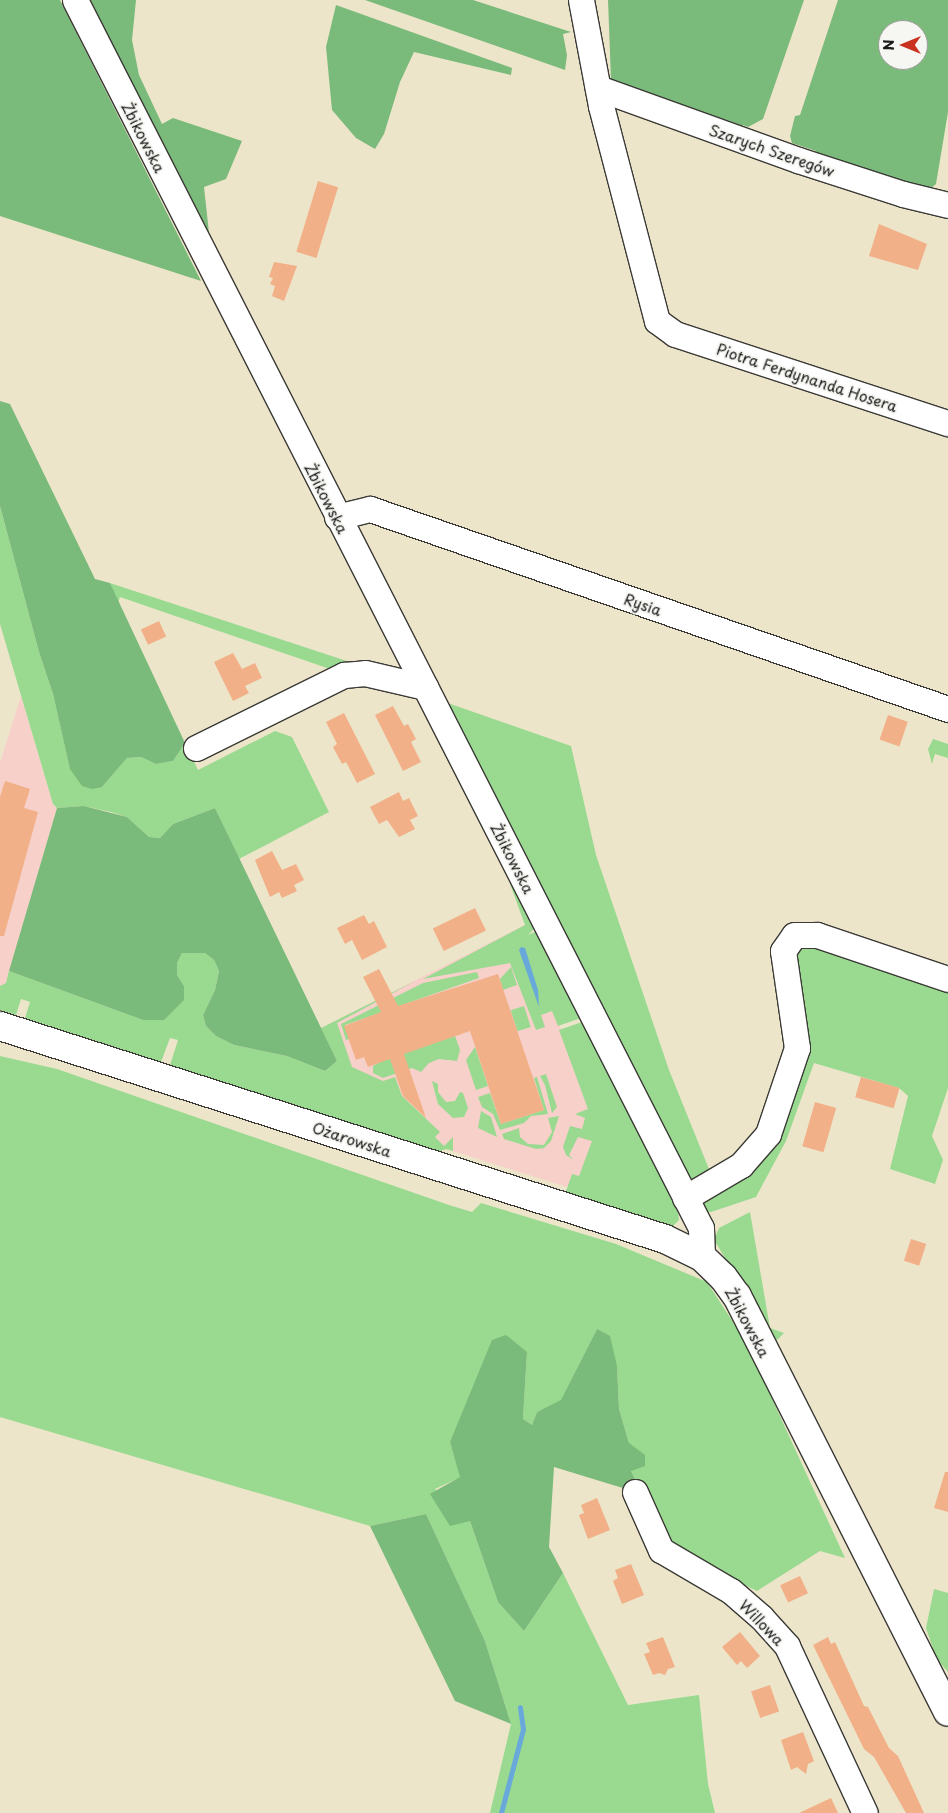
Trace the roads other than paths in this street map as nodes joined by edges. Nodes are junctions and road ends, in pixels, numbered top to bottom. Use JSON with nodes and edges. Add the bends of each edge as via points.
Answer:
{"nodes":[{"id":1,"x":75,"y":0,"type":"edge"},
{"id":2,"x":580,"y":0,"type":"edge"},
{"id":3,"x":598,"y":88,"type":"junction"},
{"id":4,"x":948,"y":205,"type":"edge"},
{"id":5,"x":948,"y":422,"type":"edge"},
{"id":6,"x":337,"y":517,"type":"junction"},
{"id":7,"x":402,"y":642,"type":"junction"},
{"id":8,"x":365,"y":673,"type":"junction"},
{"id":9,"x":425,"y":688,"type":"junction"},
{"id":10,"x":948,"y":709,"type":"edge"},
{"id":11,"x":196,"y":748,"type":"dead end"},
{"id":12,"x":948,"y":978,"type":"edge"},
{"id":13,"x":0,"y":1026,"type":"edge"},
{"id":14,"x":685,"y":1198,"type":"junction"},
{"id":15,"x":702,"y":1257,"type":"junction"},
{"id":16,"x":635,"y":1492,"type":"dead end"},
{"id":17,"x":948,"y":1712,"type":"edge"},
{"id":18,"x":866,"y":1813,"type":"edge"}],
"edges":[{"from":1,"to":6,"type":"street","name":"Żbikowska"},
{"from":2,"to":3,"type":"street"},
{"from":3,"to":4,"type":"street","name":"Szarych Szeregów","via":[[791,157],[903,194]]},
{"from":3,"to":5,"type":"street","name":"Piotra Ferdynanda Hosera","via":[[651,308],[657,321],[666,329]]},
{"from":6,"to":7,"type":"street","name":"Żbikowska"},
{"from":6,"to":10,"type":"street","name":"Rysia","via":[[363,508],[376,511]]},
{"from":7,"to":8,"type":"street","via":[[383,663]]},
{"from":7,"to":9,"type":"street","name":"Żbikowska"},
{"from":8,"to":9,"type":"street"},
{"from":8,"to":11,"type":"street","via":[[344,675]]},
{"from":9,"to":14,"type":"street","name":"Żbikowska"},
{"from":12,"to":14,"type":"street","via":[[817,935],[794,936],[782,951],[798,1048],[768,1134],[741,1165]]},
{"from":13,"to":15,"type":"main road","name":"Ożarowska","via":[[665,1239]]},
{"from":14,"to":15,"type":"street","name":"Żbikowska","via":[[700,1228]]},
{"from":15,"to":17,"type":"main road","name":"Żbikowska","via":[[723,1276],[737,1296]]},
{"from":16,"to":18,"type":"street","name":"Willowa","via":[[660,1550],[731,1591],[787,1646]]}]}
